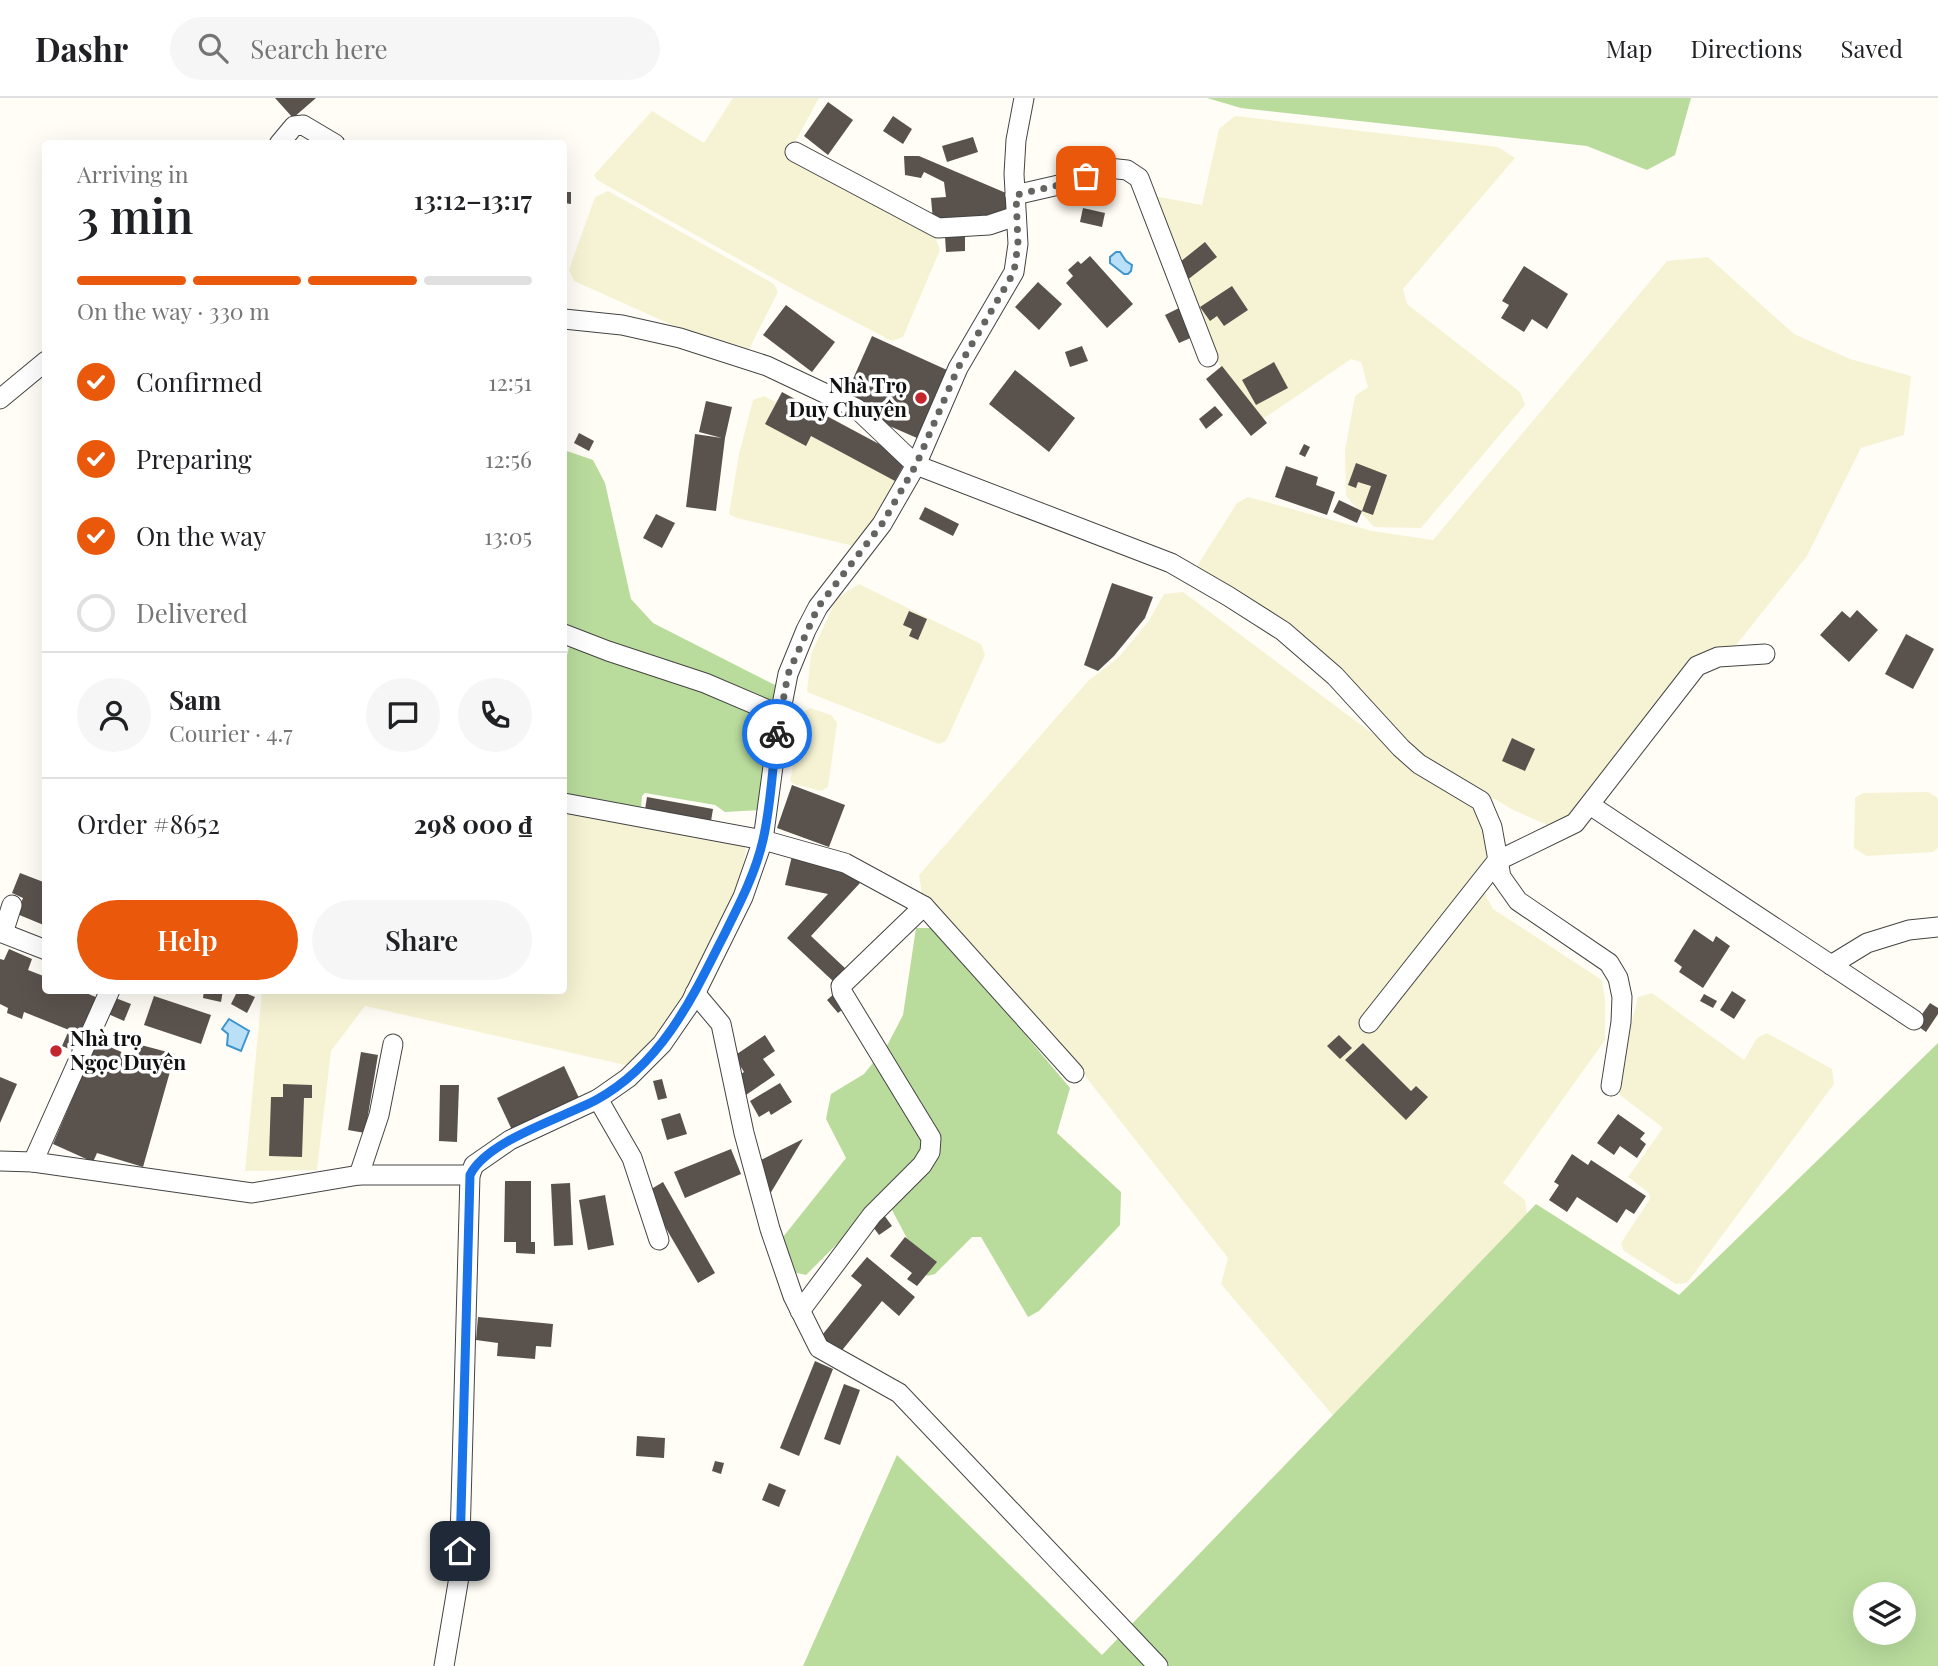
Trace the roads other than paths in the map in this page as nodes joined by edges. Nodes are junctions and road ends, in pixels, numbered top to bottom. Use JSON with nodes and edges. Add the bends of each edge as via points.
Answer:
{"nodes":[{"id":1,"x":1024,"y":98,"type":"edge"},
{"id":2,"x":283,"y":140,"type":"edge"},
{"id":3,"x":328,"y":140,"type":"edge"},
{"id":4,"x":795,"y":152,"type":"dead end"},
{"id":5,"x":1016,"y":195,"type":"junction"},
{"id":6,"x":1016,"y":216,"type":"junction"},
{"id":7,"x":567,"y":319,"type":"edge"},
{"id":8,"x":1208,"y":357,"type":"dead end"},
{"id":9,"x":42,"y":364,"type":"edge"},
{"id":10,"x":0,"y":399,"type":"edge"},
{"id":11,"x":916,"y":465,"type":"junction"},
{"id":12,"x":567,"y":635,"type":"edge"},
{"id":13,"x":1765,"y":654,"type":"dead end"},
{"id":14,"x":780,"y":715,"type":"junction"},
{"id":15,"x":567,"y":804,"type":"edge"},
{"id":16,"x":1590,"y":805,"type":"junction"},
{"id":17,"x":763,"y":840,"type":"junction"},
{"id":18,"x":1497,"y":861,"type":"junction"},
{"id":19,"x":12,"y":905,"type":"dead end"},
{"id":20,"x":924,"y":906,"type":"junction"},
{"id":21,"x":1938,"y":927,"type":"edge"},
{"id":22,"x":1,"y":933,"type":"edge"},
{"id":23,"x":42,"y":948,"type":"edge"},
{"id":24,"x":1831,"y":965,"type":"junction"},
{"id":25,"x":695,"y":993,"type":"junction"},
{"id":26,"x":108,"y":994,"type":"edge"},
{"id":27,"x":1914,"y":1020,"type":"dead end"},
{"id":28,"x":1369,"y":1023,"type":"dead end"},
{"id":29,"x":393,"y":1044,"type":"dead end"},
{"id":30,"x":1074,"y":1073,"type":"dead end"},
{"id":31,"x":1611,"y":1086,"type":"dead end"},
{"id":32,"x":598,"y":1099,"type":"junction"},
{"id":33,"x":0,"y":1161,"type":"edge"},
{"id":34,"x":33,"y":1162,"type":"junction"},
{"id":35,"x":359,"y":1175,"type":"junction"},
{"id":36,"x":470,"y":1175,"type":"junction"},
{"id":37,"x":659,"y":1240,"type":"dead end"},
{"id":38,"x":800,"y":1311,"type":"junction"},
{"id":39,"x":444,"y":1666,"type":"edge"},
{"id":40,"x":1158,"y":1666,"type":"edge"}],
"edges":[{"from":1,"to":5,"type":"street","via":[[1016,139]]},
{"from":2,"to":3,"type":"street","via":[[294,127],[303,125]]},
{"from":4,"to":6,"type":"street","via":[[938,228],[989,225]]},
{"from":5,"to":6,"type":"street"},
{"from":5,"to":8,"type":"street","via":[[1108,167],[1127,170],[1139,178]]},
{"from":6,"to":11,"type":"street","via":[[1014,272],[958,368]]},
{"from":7,"to":11,"type":"street","via":[[680,338],[768,366],[856,408]]},
{"from":9,"to":10,"type":"street"},
{"from":11,"to":14,"type":"street","via":[[882,524],[818,607],[788,674]]},
{"from":11,"to":18,"type":"street","via":[[1171,563],[1283,631],[1419,764],[1481,801],[1492,828]]},
{"from":12,"to":14,"type":"street","via":[[705,683]]},
{"from":13,"to":16,"type":"street","via":[[1718,657],[1697,666]]},
{"from":14,"to":17,"type":"street"},
{"from":15,"to":17,"type":"street"},
{"from":16,"to":18,"type":"street","via":[[1575,823]]},
{"from":16,"to":24,"type":"street"},
{"from":17,"to":20,"type":"street","via":[[845,863]]},
{"from":17,"to":25,"type":"street","via":[[743,897]]},
{"from":18,"to":28,"type":"street"},
{"from":18,"to":31,"type":"street","via":[[1501,877],[1518,901],[1609,963],[1618,978],[1621,1022]]},
{"from":19,"to":22,"type":"street"},
{"from":20,"to":30,"type":"street"},
{"from":20,"to":38,"type":"street","via":[[841,986],[931,1138],[930,1152],[872,1214]]},
{"from":21,"to":24,"type":"street","via":[[1867,943]]},
{"from":22,"to":23,"type":"street"},
{"from":24,"to":27,"type":"street"},
{"from":25,"to":32,"type":"street","via":[[662,1044],[628,1078]]},
{"from":25,"to":38,"type":"street","via":[[721,1024],[757,1181]]},
{"from":26,"to":34,"type":"street"},
{"from":29,"to":35,"type":"street","via":[[379,1115]]},
{"from":32,"to":36,"type":"street","via":[[510,1140],[474,1165]]},
{"from":32,"to":37,"type":"street","via":[[632,1158]]},
{"from":33,"to":34,"type":"street"},
{"from":34,"to":35,"type":"street","via":[[252,1193]]},
{"from":35,"to":36,"type":"street"},
{"from":36,"to":39,"type":"street","via":[[459,1577]]},
{"from":38,"to":40,"type":"street","via":[[819,1348],[899,1392]]}]}
